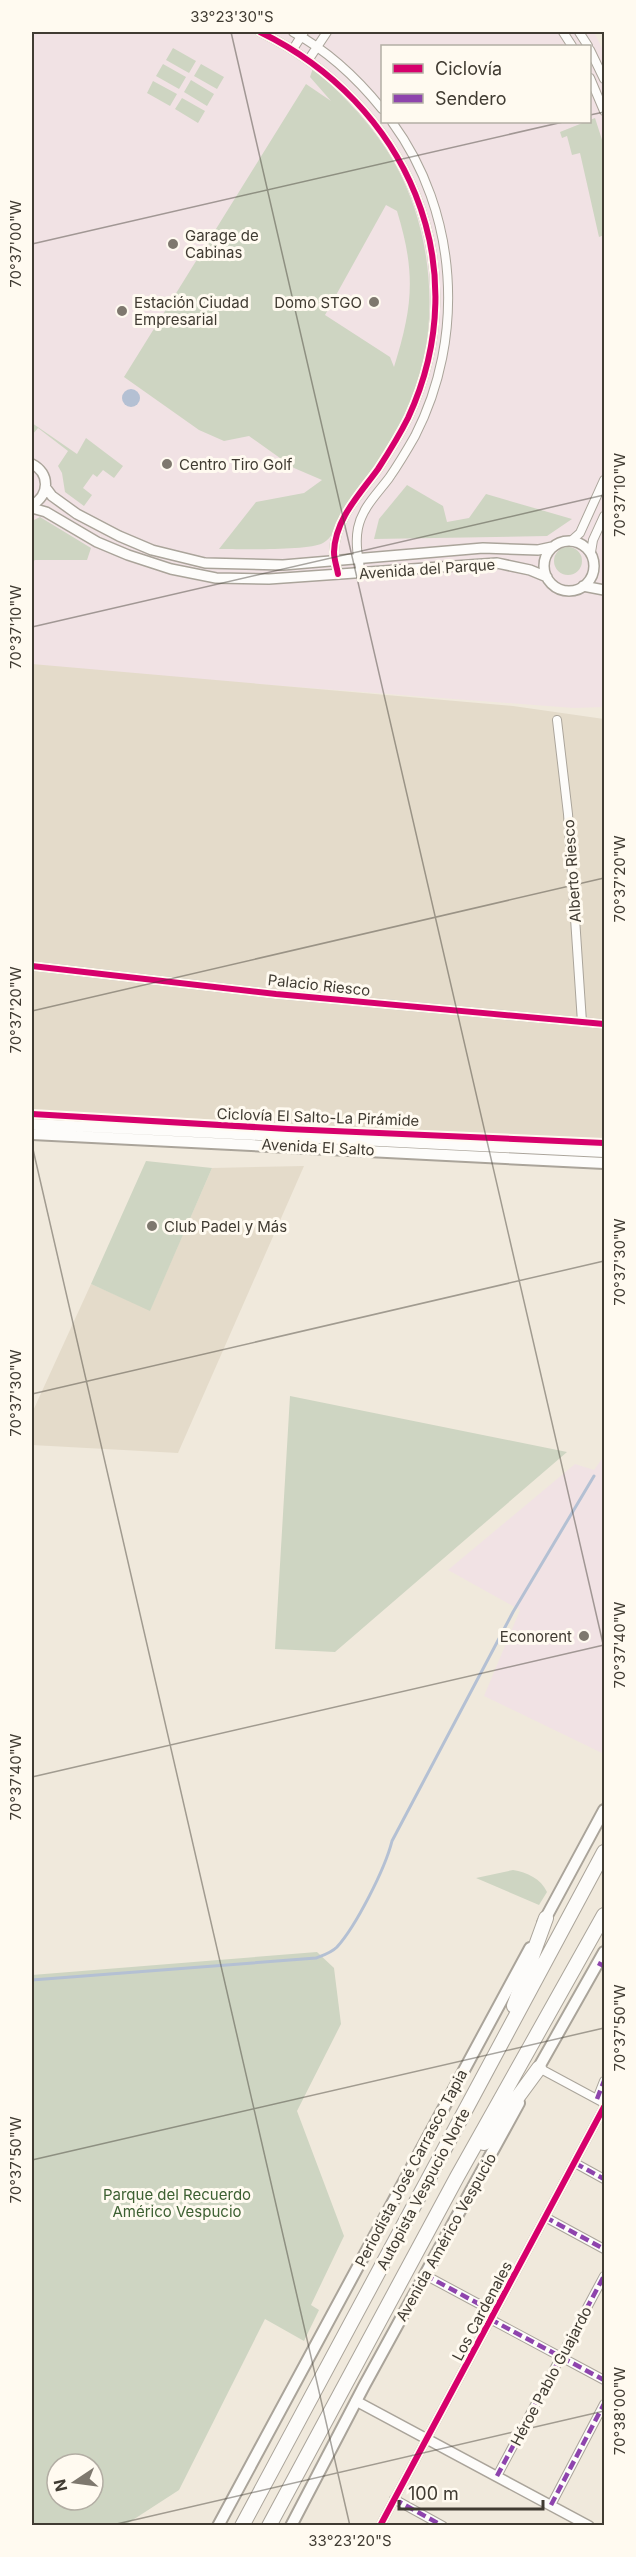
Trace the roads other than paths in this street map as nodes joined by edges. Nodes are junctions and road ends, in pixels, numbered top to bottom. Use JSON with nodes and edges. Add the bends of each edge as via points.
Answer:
{"nodes":[{"id":1,"x":261,"y":32,"type":"edge"},
{"id":2,"x":293,"y":32,"type":"edge"},
{"id":3,"x":327,"y":32,"type":"edge"},
{"id":4,"x":563,"y":32,"type":"edge"},
{"id":5,"x":579,"y":32,"type":"edge"},
{"id":6,"x":303,"y":34,"type":"edge"},
{"id":7,"x":571,"y":45,"type":"edge"},
{"id":8,"x":587,"y":45,"type":"edge"},
{"id":9,"x":317,"y":46,"type":"junction"},
{"id":10,"x":293,"y":49,"type":"junction"},
{"id":11,"x":591,"y":52,"type":"edge"},
{"id":12,"x":309,"y":59,"type":"junction"},
{"id":13,"x":604,"y":79,"type":"edge"},
{"id":14,"x":591,"y":80,"type":"edge"},
{"id":15,"x":381,"y":108,"type":"edge"},
{"id":16,"x":604,"y":111,"type":"edge"},
{"id":17,"x":393,"y":123,"type":"edge"},
{"id":18,"x":435,"y":208,"type":"junction"},
{"id":19,"x":422,"y":211,"type":"junction"},
{"id":20,"x":440,"y":231,"type":"junction"},
{"id":21,"x":427,"y":232,"type":"junction"},
{"id":22,"x":425,"y":369,"type":"junction"},
{"id":23,"x":438,"y":375,"type":"junction"},
{"id":24,"x":417,"y":396,"type":"junction"},
{"id":25,"x":430,"y":402,"type":"junction"},
{"id":26,"x":32,"y":464,"type":"edge"},
{"id":27,"x":604,"y":480,"type":"edge"},
{"id":28,"x":46,"y":488,"type":"junction"},
{"id":29,"x":32,"y":506,"type":"edge"},
{"id":30,"x":604,"y":516,"type":"edge"},
{"id":31,"x":571,"y":541,"type":"junction"},
{"id":32,"x":552,"y":547,"type":"junction"},
{"id":33,"x":592,"y":556,"type":"junction"},
{"id":34,"x":358,"y":560,"type":"junction"},
{"id":35,"x":335,"y":561,"type":"junction"},
{"id":36,"x":604,"y":566,"type":"edge"},
{"id":37,"x":361,"y":573,"type":"junction"},
{"id":38,"x":338,"y":574,"type":"junction"},
{"id":39,"x":547,"y":577,"type":"junction"},
{"id":40,"x":583,"y":586,"type":"junction"},
{"id":41,"x":604,"y":590,"type":"edge"},
{"id":42,"x":557,"y":720,"type":"dead end"},
{"id":43,"x":32,"y":966,"type":"edge"},
{"id":44,"x":582,"y":1022,"type":"junction"},
{"id":45,"x":604,"y":1024,"type":"edge"},
{"id":46,"x":32,"y":1124,"type":"edge"},
{"id":47,"x":32,"y":1134,"type":"edge"},
{"id":48,"x":604,"y":1152,"type":"edge"},
{"id":49,"x":604,"y":1163,"type":"edge"},
{"id":50,"x":604,"y":1810,"type":"edge"},
{"id":51,"x":604,"y":1852,"type":"edge"},
{"id":52,"x":604,"y":1915,"type":"edge"},
{"id":53,"x":546,"y":1918,"type":"junction"},
{"id":54,"x":604,"y":1952,"type":"edge"},
{"id":55,"x":601,"y":1965,"type":"edge"},
{"id":56,"x":499,"y":2047,"type":"junction"},
{"id":57,"x":539,"y":2068,"type":"junction"},
{"id":58,"x":604,"y":2081,"type":"edge"},
{"id":59,"x":602,"y":2103,"type":"edge"},
{"id":60,"x":575,"y":2163,"type":"junction"},
{"id":61,"x":456,"y":2177,"type":"junction"},
{"id":62,"x":604,"y":2179,"type":"edge"},
{"id":63,"x":545,"y":2217,"type":"junction"},
{"id":64,"x":604,"y":2250,"type":"edge"},
{"id":65,"x":425,"y":2275,"type":"junction"},
{"id":66,"x":604,"y":2276,"type":"edge"},
{"id":67,"x":492,"y":2316,"type":"junction"},
{"id":68,"x":561,"y":2357,"type":"junction"},
{"id":69,"x":604,"y":2380,"type":"edge"},
{"id":70,"x":356,"y":2401,"type":"junction"},
{"id":71,"x":604,"y":2404,"type":"edge"},
{"id":72,"x":427,"y":2438,"type":"junction"},
{"id":73,"x":497,"y":2476,"type":"junction"},
{"id":74,"x":394,"y":2499,"type":"junction"},
{"id":75,"x":551,"y":2505,"type":"junction"},
{"id":76,"x":218,"y":2526,"type":"edge"},
{"id":77,"x":242,"y":2526,"type":"edge"},
{"id":78,"x":269,"y":2526,"type":"edge"},
{"id":79,"x":291,"y":2526,"type":"edge"},
{"id":80,"x":380,"y":2526,"type":"edge"},
{"id":81,"x":443,"y":2526,"type":"edge"},
{"id":82,"x":589,"y":2526,"type":"edge"}],
"edges":[{"from":1,"to":10,"type":"street"},
{"from":2,"to":6,"type":"street"},
{"from":3,"to":9,"type":"street"},
{"from":4,"to":7,"type":"street"},
{"from":5,"to":8,"type":"street"},
{"from":6,"to":9,"type":"street"},
{"from":6,"to":10,"type":"street"},
{"from":9,"to":12,"type":"street"},
{"from":9,"to":15,"type":"street"},
{"from":10,"to":12,"type":"street"},
{"from":11,"to":13,"type":"street"},
{"from":12,"to":19,"type":"street","via":[[347,91],[373,120],[401,162]]},
{"from":14,"to":16,"type":"street"},
{"from":17,"to":18,"type":"street","via":[[423,174]]},
{"from":18,"to":19,"type":"street","via":[[427,213]]},
{"from":18,"to":20,"type":"street"},
{"from":19,"to":21,"type":"street"},
{"from":20,"to":21,"type":"street","via":[[435,227]]},
{"from":20,"to":23,"type":"street","via":[[449,299],[446,341]]},
{"from":21,"to":22,"type":"street","via":[[434,296]]},
{"from":22,"to":23,"type":"street","via":[[430,378]]},
{"from":22,"to":24,"type":"street"},
{"from":23,"to":25,"type":"street"},
{"from":24,"to":25,"type":"street","via":[[425,393]]},
{"from":24,"to":35,"type":"street","via":[[395,442],[350,505],[335,546]]},
{"from":25,"to":34,"type":"street","via":[[405,454],[363,512],[357,529]]},
{"from":26,"to":28,"type":"street","name":"Avenida del Parque","via":[[44,475]]},
{"from":27,"to":31,"type":"street","via":[[580,533]]},
{"from":28,"to":29,"type":"street"},
{"from":28,"to":35,"type":"street","name":"Avenida del Parque","via":[[60,503],[102,528],[178,557],[231,565]]},
{"from":29,"to":38,"type":"street","name":"Avenida del Parque","via":[[117,551],[185,573],[244,580]]},
{"from":30,"to":33,"type":"street","via":[[592,540]]},
{"from":31,"to":32,"type":"street"},
{"from":31,"to":33,"type":"street","via":[[582,544]]},
{"from":32,"to":34,"type":"street","name":"Avenida del Parque","via":[[483,548]]},
{"from":32,"to":39,"type":"street","via":[[545,561]]},
{"from":33,"to":36,"type":"street"},
{"from":33,"to":40,"type":"street","via":[[593,573]]},
{"from":34,"to":35,"type":"street","name":"Avenida del Parque"},
{"from":34,"to":37,"type":"street"},
{"from":35,"to":38,"type":"street"},
{"from":37,"to":38,"type":"street","name":"Avenida del Parque"},
{"from":37,"to":39,"type":"street","name":"Avenida del Parque","via":[[497,563]]},
{"from":39,"to":40,"type":"street","via":[[564,590]]},
{"from":40,"to":41,"type":"street"},
{"from":42,"to":44,"type":"street","name":"Alberto Riesco","via":[[568,814]]},
{"from":43,"to":44,"type":"street","name":"Palacio Riesco","via":[[276,994]]},
{"from":44,"to":45,"type":"street","name":"Palacio Riesco"},
{"from":46,"to":48,"type":"main road","name":"Avenida El Salto"},
{"from":47,"to":49,"type":"main road","name":"Avenida El Salto"},
{"from":50,"to":53,"type":"main road","name":"Periodista José Carrasco Tapia"},
{"from":51,"to":56,"type":"highway","name":"Autopista Vespucio Norte"},
{"from":52,"to":61,"type":"highway","name":"Autopista Vespucio Norte"},
{"from":53,"to":56,"type":"highway"},
{"from":53,"to":76,"type":"main road","name":"Periodista José Carrasco Tapia"},
{"from":54,"to":55,"type":"main road","name":"Avenida Américo Vespucio"},
{"from":55,"to":57,"type":"main road","name":"Avenida Américo Vespucio"},
{"from":56,"to":77,"type":"highway","name":"Autopista Vespucio Norte"},
{"from":57,"to":59,"type":"street"},
{"from":57,"to":61,"type":"highway"},
{"from":57,"to":65,"type":"main road","name":"Avenida Américo Vespucio"},
{"from":58,"to":59,"type":"street","name":"Los Cardenales"},
{"from":59,"to":60,"type":"street","name":"Los Cardenales"},
{"from":60,"to":62,"type":"street"},
{"from":60,"to":63,"type":"street","name":"Los Cardenales"},
{"from":61,"to":78,"type":"highway","name":"Autopista Vespucio Norte"},
{"from":63,"to":64,"type":"street"},
{"from":63,"to":67,"type":"street","name":"Los Cardenales"},
{"from":65,"to":67,"type":"street"},
{"from":65,"to":70,"type":"main road","name":"Avenida Américo Vespucio"},
{"from":66,"to":68,"type":"street","name":"Héroe Pablo Guajardo"},
{"from":67,"to":68,"type":"street"},
{"from":67,"to":72,"type":"street","name":"Los Cardenales"},
{"from":68,"to":69,"type":"street"},
{"from":68,"to":73,"type":"street","name":"Héroe Pablo Guajardo"},
{"from":70,"to":72,"type":"street"},
{"from":70,"to":79,"type":"main road","name":"Avenida Américo Vespucio"},
{"from":71,"to":75,"type":"street"},
{"from":72,"to":73,"type":"street"},
{"from":72,"to":74,"type":"street","name":"Los Cardenales"},
{"from":73,"to":75,"type":"street"},
{"from":74,"to":80,"type":"street","name":"Los Cardenales"},
{"from":74,"to":81,"type":"street"},
{"from":75,"to":82,"type":"street"}]}
